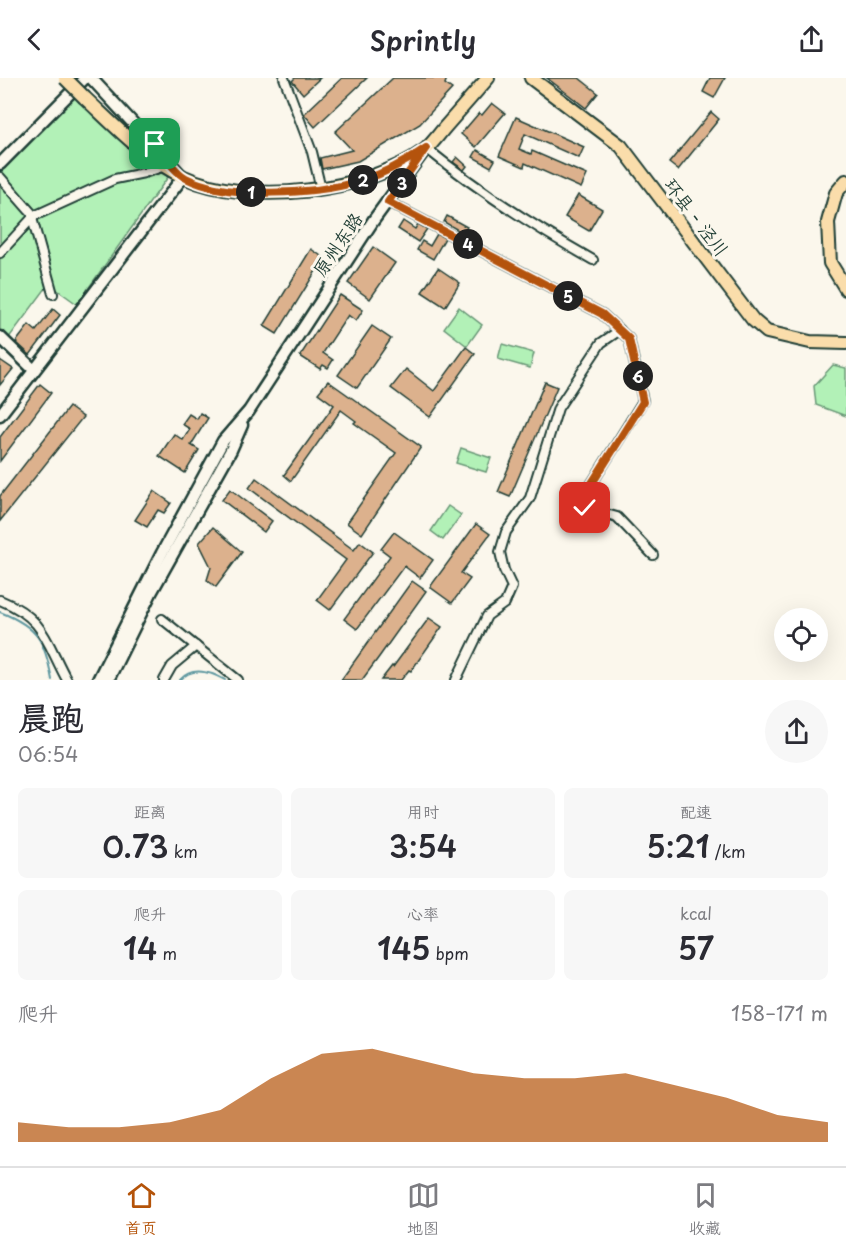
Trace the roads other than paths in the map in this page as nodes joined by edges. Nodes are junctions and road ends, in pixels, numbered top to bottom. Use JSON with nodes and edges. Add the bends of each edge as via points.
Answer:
{"nodes":[{"id":1,"x":65,"y":78,"type":"edge"},
{"id":2,"x":86,"y":78,"type":"edge"},
{"id":3,"x":91,"y":78,"type":"edge"},
{"id":4,"x":284,"y":78,"type":"edge"},
{"id":5,"x":488,"y":78,"type":"edge"},
{"id":6,"x":531,"y":78,"type":"edge"},
{"id":7,"x":426,"y":148,"type":"junction"},
{"id":8,"x":0,"y":164,"type":"edge"},
{"id":9,"x":165,"y":166,"type":"junction"},
{"id":10,"x":0,"y":177,"type":"edge"},
{"id":11,"x":183,"y":177,"type":"junction"},
{"id":12,"x":846,"y":181,"type":"edge"},
{"id":13,"x":321,"y":189,"type":"junction"},
{"id":14,"x":388,"y":202,"type":"junction"},
{"id":15,"x":33,"y":217,"type":"junction"},
{"id":16,"x":0,"y":253,"type":"edge"},
{"id":17,"x":593,"y":260,"type":"dead end"},
{"id":18,"x":846,"y":289,"type":"edge"},
{"id":19,"x":53,"y":294,"type":"dead end"},
{"id":20,"x":620,"y":330,"type":"junction"},
{"id":21,"x":0,"y":338,"type":"edge"},
{"id":22,"x":846,"y":343,"type":"edge"},
{"id":23,"x":34,"y":370,"type":"junction"},
{"id":24,"x":0,"y":415,"type":"edge"},
{"id":25,"x":166,"y":555,"type":"junction"},
{"id":26,"x":653,"y":555,"type":"dead end"},
{"id":27,"x":0,"y":600,"type":"edge"},
{"id":28,"x":162,"y":619,"type":"dead end"},
{"id":29,"x":196,"y":646,"type":"junction"},
{"id":30,"x":67,"y":680,"type":"edge"},
{"id":31,"x":98,"y":680,"type":"edge"},
{"id":32,"x":108,"y":680,"type":"edge"},
{"id":33,"x":164,"y":680,"type":"edge"},
{"id":34,"x":238,"y":680,"type":"edge"},
{"id":35,"x":456,"y":680,"type":"edge"}],
"edges":[{"from":1,"to":9,"type":"main road","bridge":true,"via":[[150,157]]},
{"from":2,"to":8,"type":"main road"},
{"from":3,"to":11,"type":"main road"},
{"from":4,"to":13,"type":"street","via":[[312,152]]},
{"from":5,"to":7,"type":"main road","name":"原州东路"},
{"from":6,"to":22,"type":"main road","name":"环县 - 泾川","via":[[621,146],[766,332],[810,342]]},
{"from":7,"to":13,"type":"main road","via":[[405,163],[374,176]]},
{"from":7,"to":14,"type":"main road","name":"原州东路"},
{"from":7,"to":17,"type":"street","via":[[522,219]]},
{"from":9,"to":11,"type":"main road"},
{"from":9,"to":15,"type":"street","via":[[115,179]]},
{"from":10,"to":15,"type":"street"},
{"from":11,"to":13,"type":"main road","via":[[234,191]]},
{"from":11,"to":23,"type":"main road"},
{"from":12,"to":18,"type":"main road","via":[[837,193],[828,222],[830,264]]},
{"from":14,"to":20,"type":"street","via":[[602,314]]},
{"from":14,"to":25,"type":"main road","name":"原州东路","via":[[249,411],[231,450]]},
{"from":15,"to":16,"type":"street"},
{"from":15,"to":19,"type":"street"},
{"from":20,"to":26,"type":"street","via":[[629,339],[643,402],[584,496],[585,508],[617,517]]},
{"from":20,"to":35,"type":"street","via":[[601,343],[558,408],[530,498],[506,532],[500,552],[512,587],[505,603],[487,616]]},
{"from":21,"to":23,"type":"main road"},
{"from":23,"to":24,"type":"main road"},
{"from":25,"to":31,"type":"main road","name":"原州东路"},
{"from":25,"to":32,"type":"main road","name":"原州东路"},
{"from":27,"to":30,"type":"street","via":[[36,622]]},
{"from":28,"to":29,"type":"street"},
{"from":29,"to":33,"type":"street","via":[[172,666]]},
{"from":29,"to":34,"type":"street"}]}
